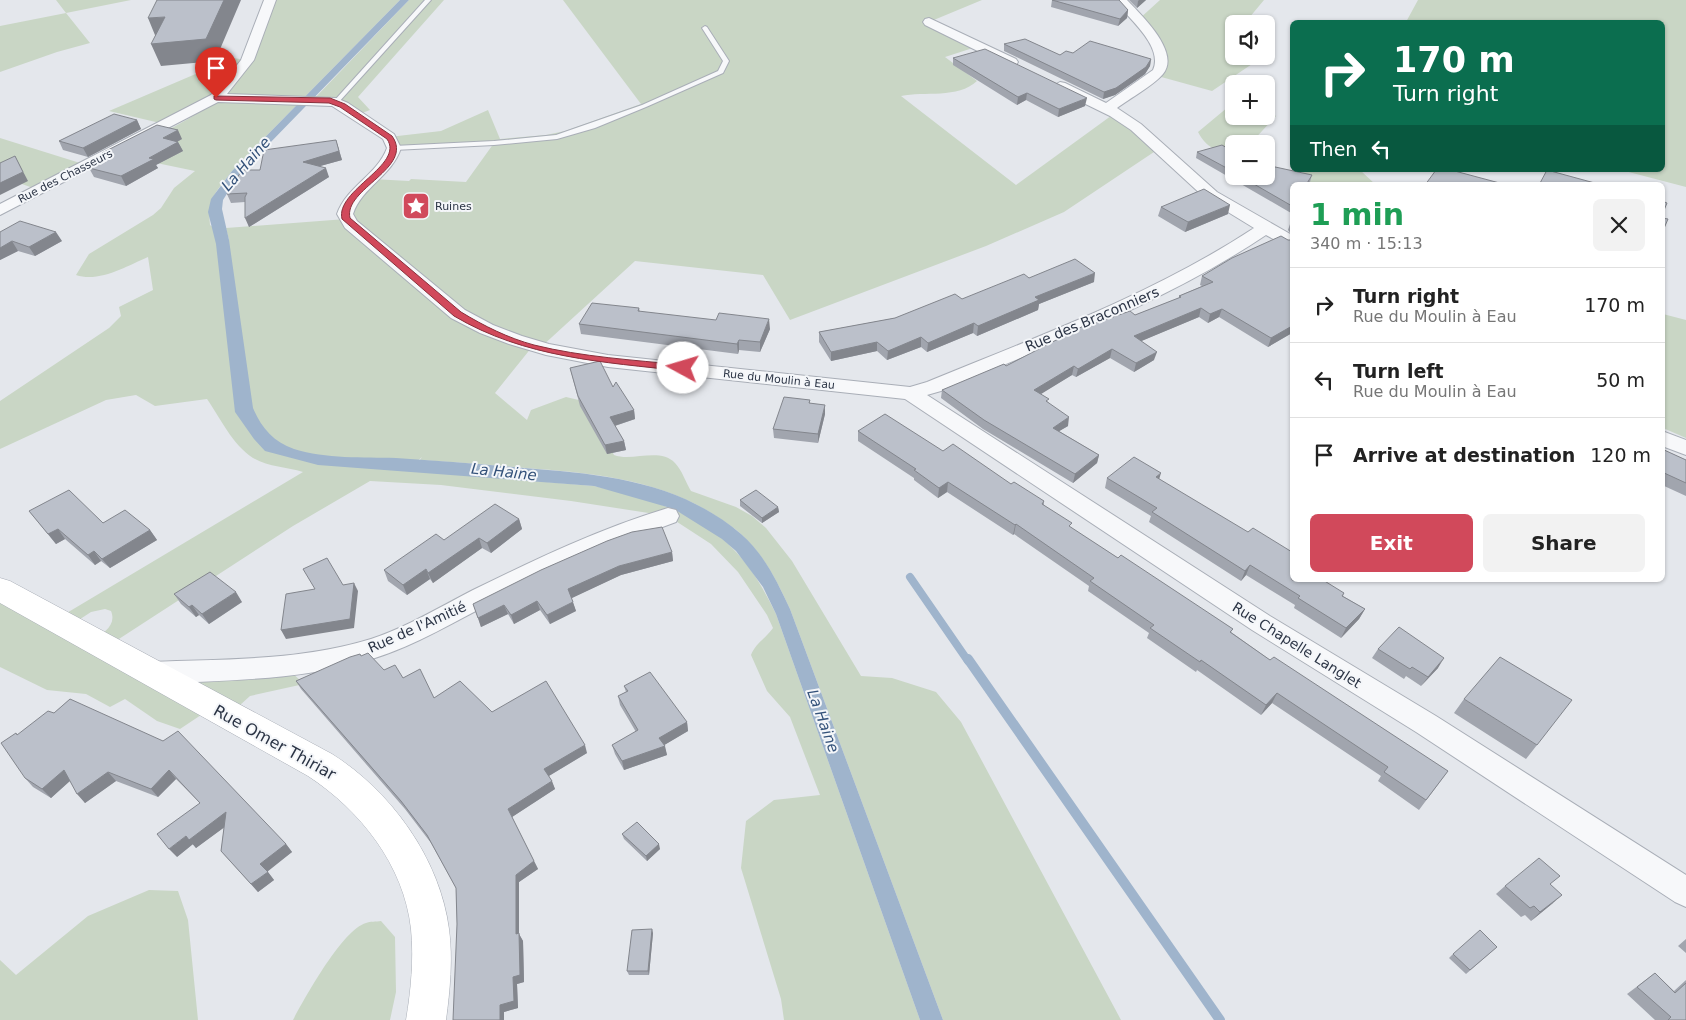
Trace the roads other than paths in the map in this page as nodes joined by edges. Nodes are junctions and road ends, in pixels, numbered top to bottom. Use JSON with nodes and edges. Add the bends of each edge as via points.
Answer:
{"nodes":[{"id":1,"x":270,"y":0,"type":"edge"},
{"id":2,"x":428,"y":0,"type":"edge"},
{"id":3,"x":1120,"y":0,"type":"edge"},
{"id":4,"x":929,"y":22,"type":"dead end"},
{"id":5,"x":705,"y":28,"type":"dead end"},
{"id":6,"x":1026,"y":69,"type":"edge"},
{"id":7,"x":1051,"y":81,"type":"edge"},
{"id":8,"x":216,"y":98,"type":"junction"},
{"id":9,"x":328,"y":101,"type":"junction"},
{"id":10,"x":1108,"y":109,"type":"junction"},
{"id":11,"x":394,"y":148,"type":"junction"},
{"id":12,"x":0,"y":210,"type":"edge"},
{"id":13,"x":1265,"y":228,"type":"junction"},
{"id":14,"x":1290,"y":241,"type":"edge"},
{"id":15,"x":910,"y":393,"type":"junction"},
{"id":16,"x":1665,"y":439,"type":"edge"},
{"id":17,"x":1686,"y":448,"type":"edge"},
{"id":18,"x":668,"y":516,"type":"dead end"},
{"id":19,"x":0,"y":589,"type":"edge"},
{"id":20,"x":150,"y":673,"type":"junction"},
{"id":21,"x":1686,"y":892,"type":"edge"},
{"id":22,"x":426,"y":1020,"type":"edge"}],
"edges":[{"from":1,"to":8,"type":"street","name":"Rue des Chasseurs","via":[[247,60]]},
{"from":2,"to":9,"type":"lane"},
{"from":3,"to":10,"type":"street","via":[[1147,29],[1163,58],[1158,72]]},
{"from":4,"to":6,"type":"street"},
{"from":5,"to":11,"type":"lane","via":[[726,62],[721,72],[609,120],[574,133],[544,139]]},
{"from":7,"to":10,"type":"street"},
{"from":8,"to":9,"type":"street"},
{"from":8,"to":12,"type":"street","name":"Rue des Chasseurs"},
{"from":9,"to":11,"type":"street","via":[[390,138]]},
{"from":10,"to":13,"type":"street","via":[[1136,127],[1211,195]]},
{"from":11,"to":15,"type":"street","name":"Rue du Moulin à Eau","via":[[386,165],[348,203],[346,219],[458,314],[493,334],[532,347],[593,358]]},
{"from":13,"to":14,"type":"street"},
{"from":13,"to":15,"type":"street","name":"Rue des Braconniers","via":[[1220,258],[1156,292],[934,387]]},
{"from":15,"to":21,"type":"street","name":"Rue Chapelle Langlet","via":[[1253,618],[1426,724]]},
{"from":16,"to":17,"type":"street"},
{"from":18,"to":20,"type":"street","name":"Rue de l'Amitié","via":[[562,559],[437,621],[373,648],[286,667]]},
{"from":19,"to":20,"type":"street","name":"Rue Omer Thiriar"},
{"from":20,"to":22,"type":"street","name":"Rue Omer Thiriar","via":[[320,765],[359,794],[375,812],[406,858],[430,928],[430,995]]}]}
